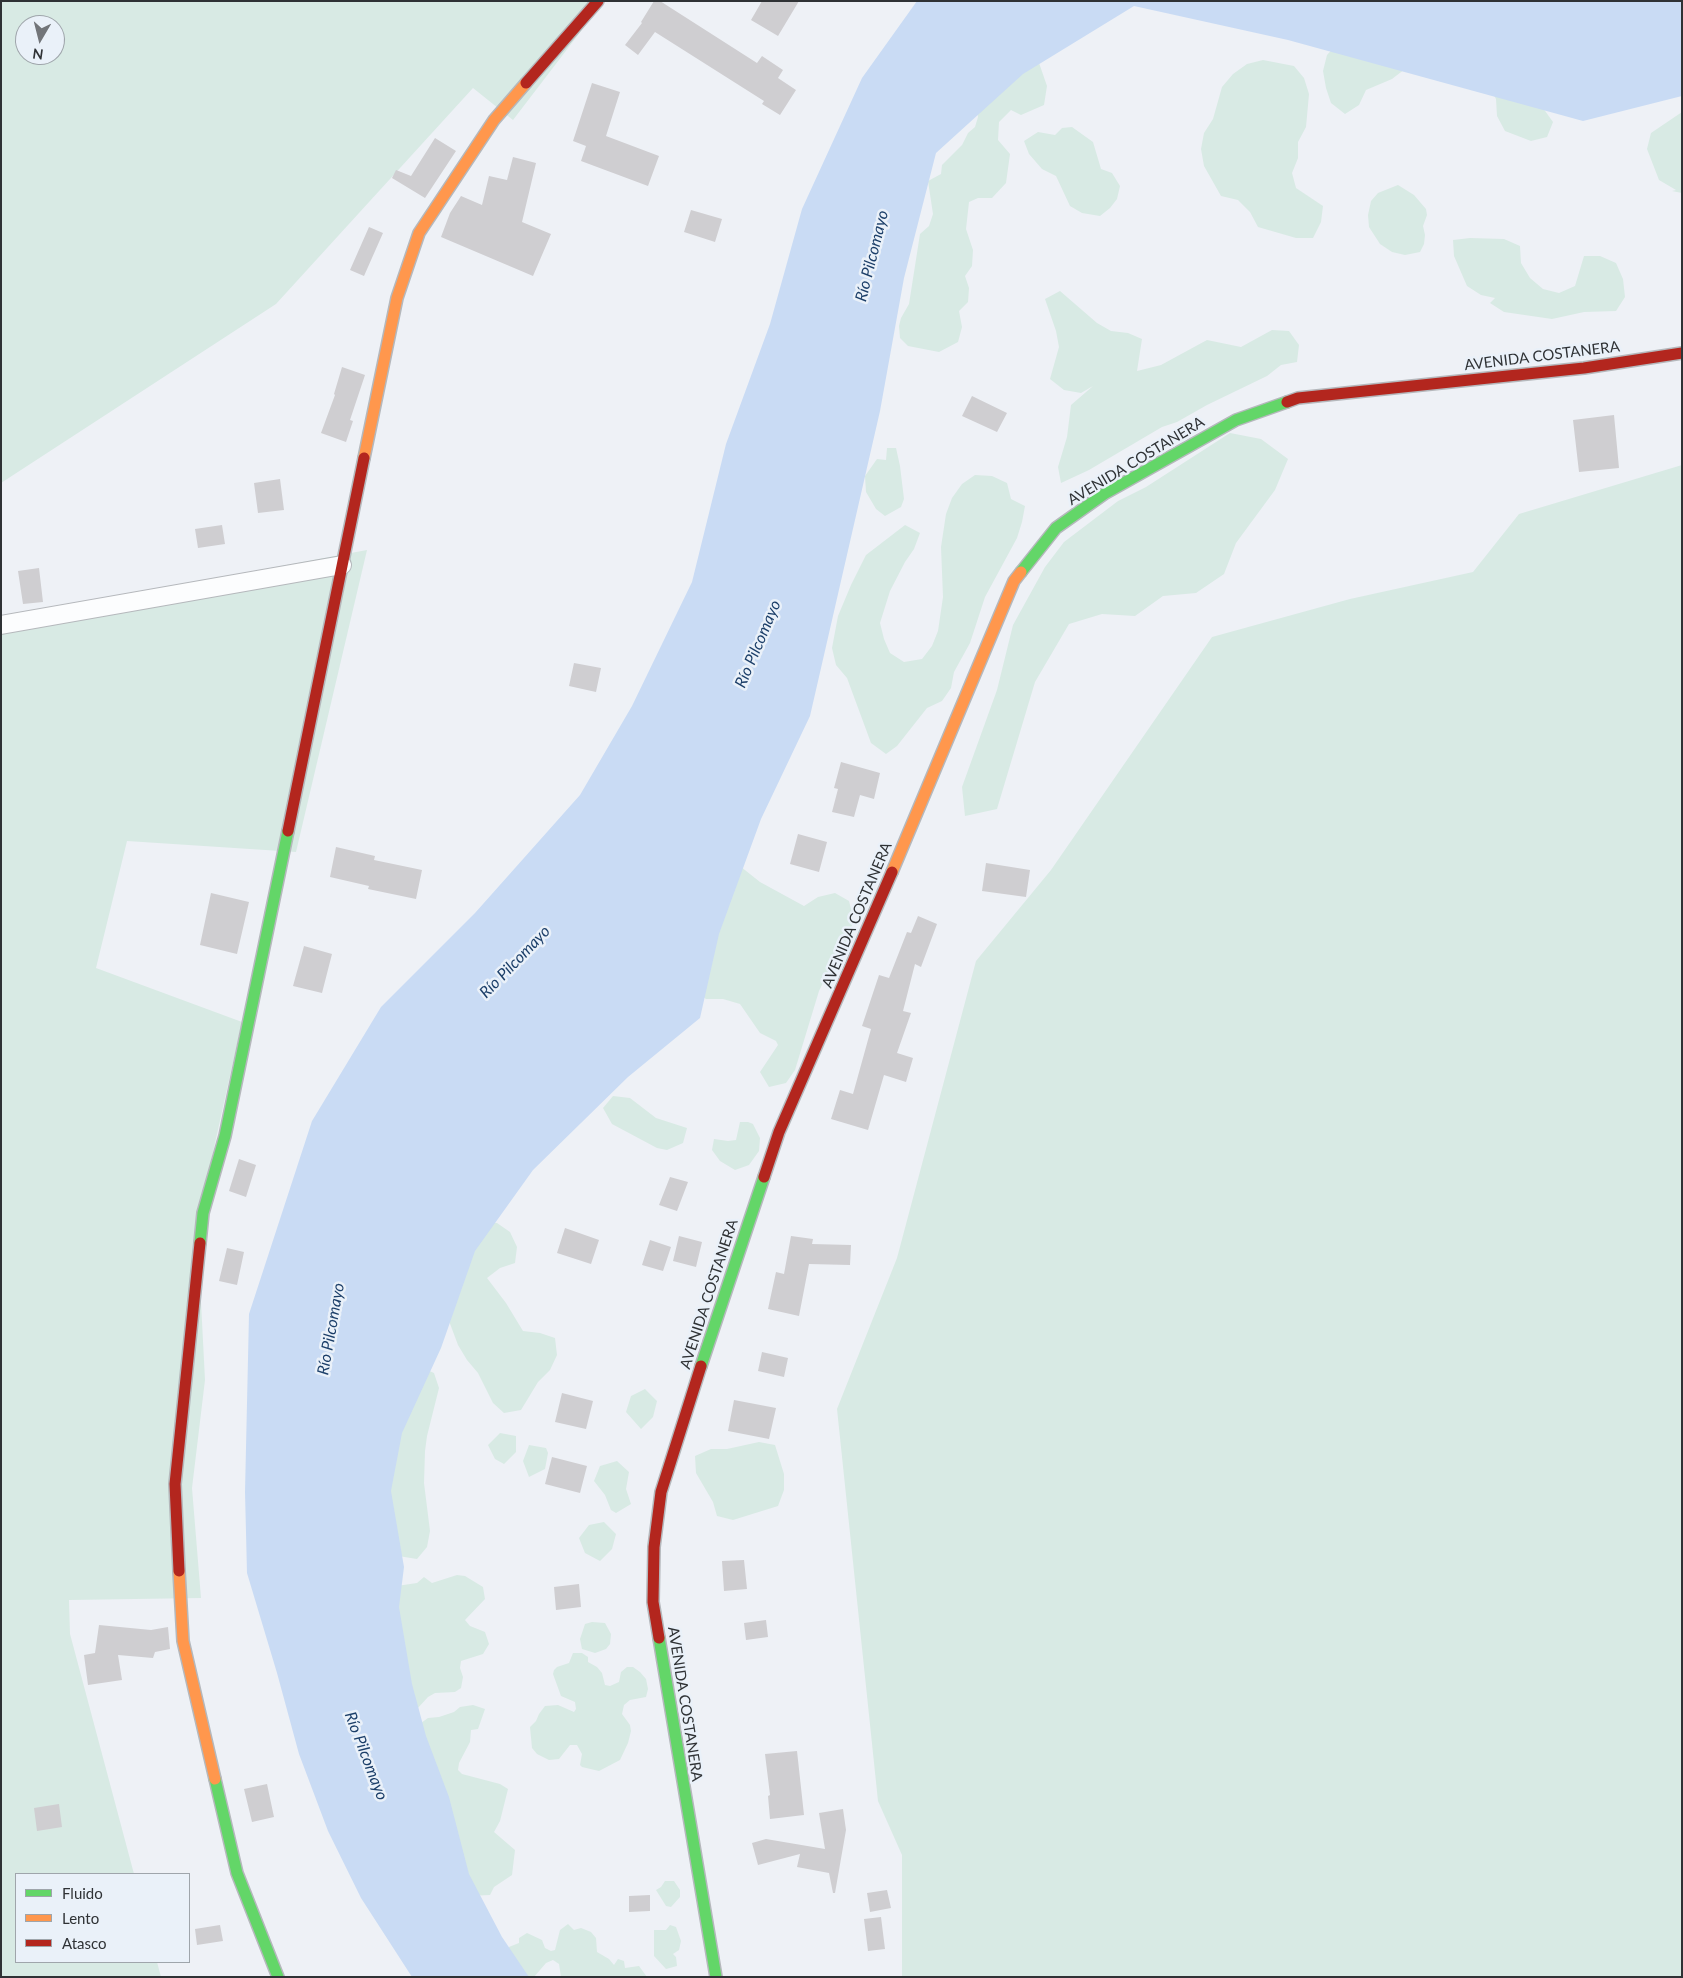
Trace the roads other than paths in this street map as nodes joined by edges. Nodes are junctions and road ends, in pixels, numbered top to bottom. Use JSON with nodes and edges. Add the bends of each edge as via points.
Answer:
{"nodes":[{"id":1,"x":598,"y":1,"type":"edge"},
{"id":2,"x":1682,"y":353,"type":"edge"},
{"id":3,"x":342,"y":565,"type":"junction"},
{"id":4,"x":1,"y":625,"type":"edge"},
{"id":5,"x":278,"y":1977,"type":"edge"},
{"id":6,"x":716,"y":1977,"type":"edge"}],
"edges":[{"from":1,"to":3,"type":"street","via":[[494,120],[419,233],[397,298]]},
{"from":2,"to":6,"type":"street","name":"AVENIDA COSTANERA","via":[[1584,368],[1298,398],[1236,420],[1104,494],[1056,528],[1014,581],[779,1132],[661,1492],[654,1547],[653,1602]]},
{"from":3,"to":4,"type":"street"},
{"from":3,"to":5,"type":"street","via":[[225,1136],[203,1213],[175,1484],[183,1641],[237,1873]]}]}
